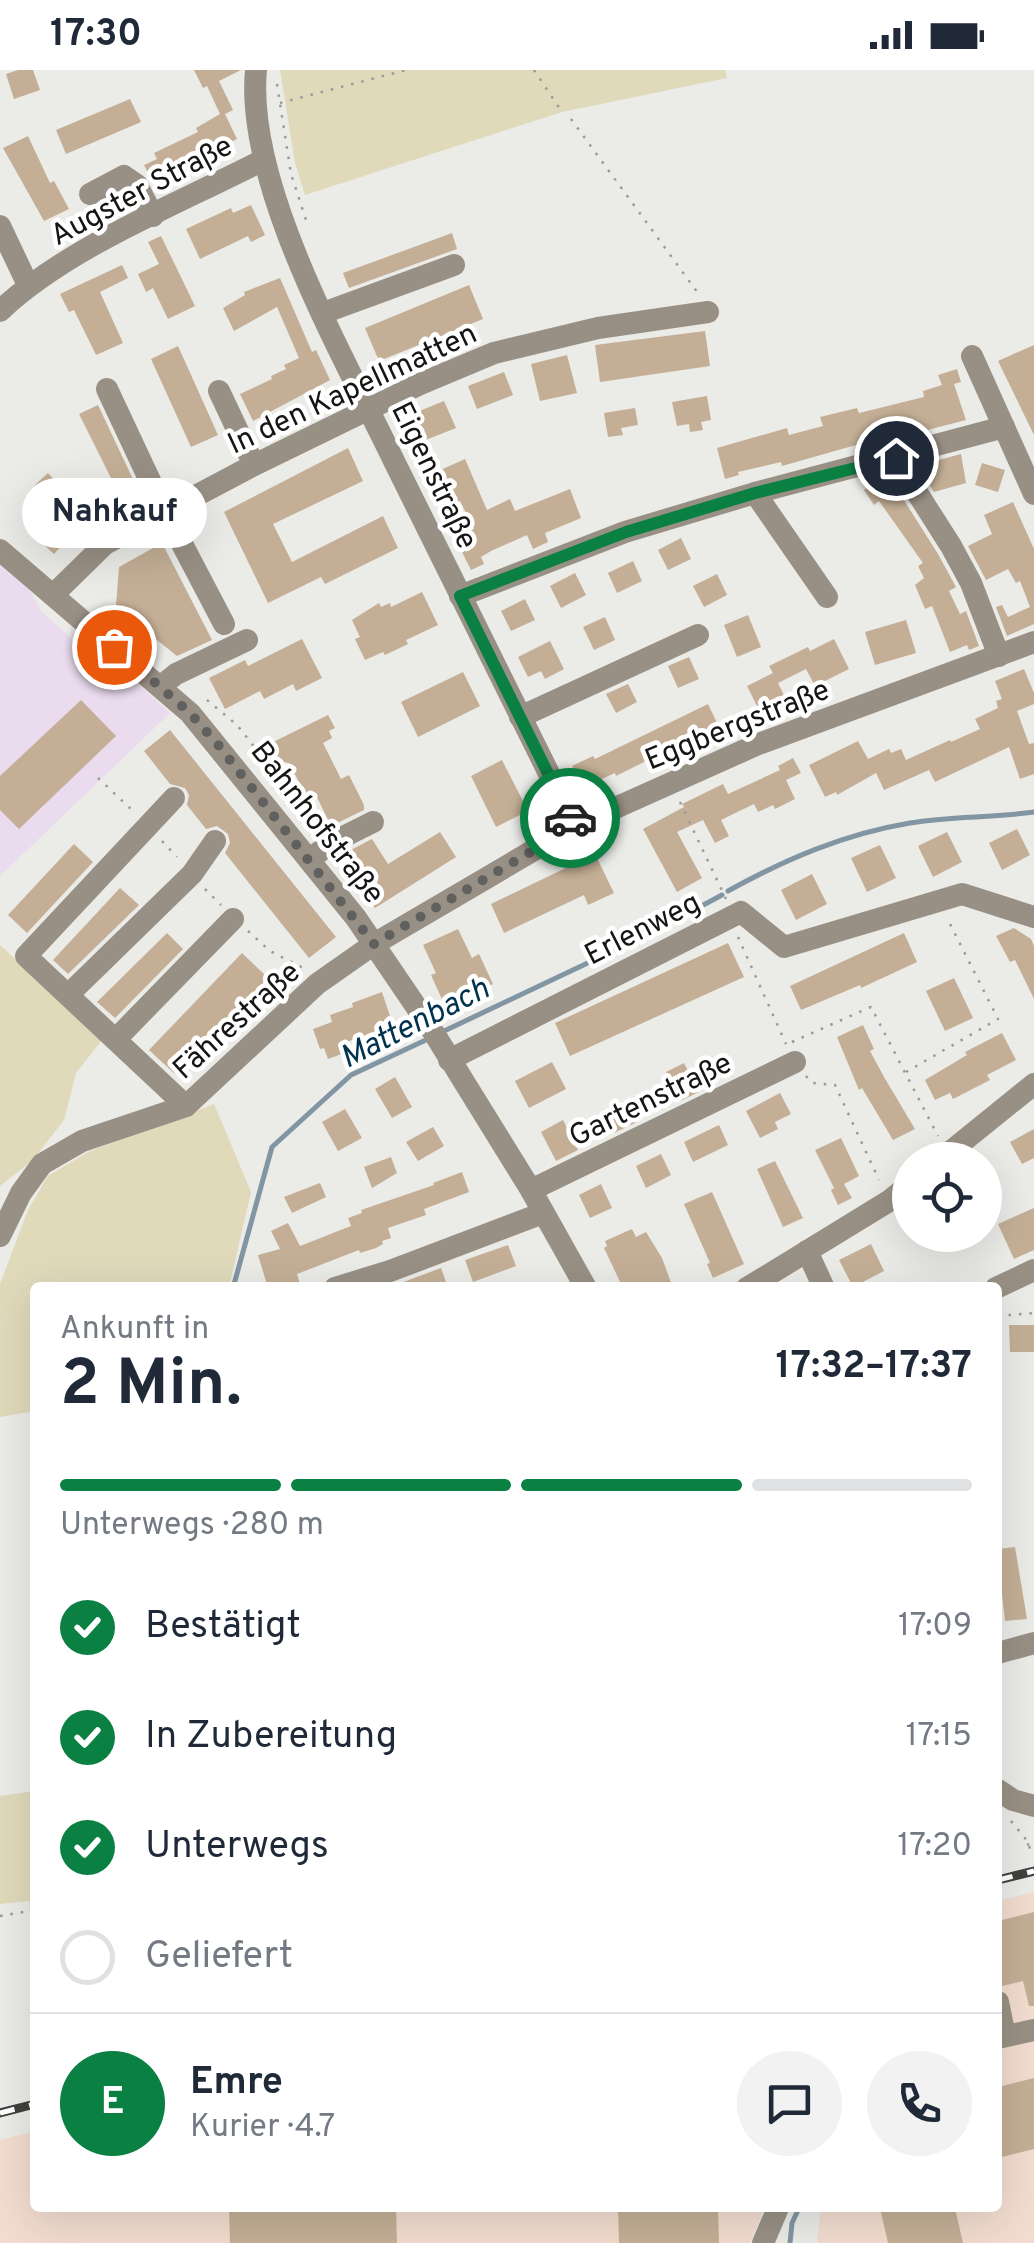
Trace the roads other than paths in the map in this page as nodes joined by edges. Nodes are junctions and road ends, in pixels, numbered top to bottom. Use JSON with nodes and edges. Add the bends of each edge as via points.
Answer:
{"nodes":[{"id":1,"x":256,"y":70,"type":"edge"},
{"id":2,"x":263,"y":160,"type":"junction"},
{"id":3,"x":90,"y":194,"type":"dead end"},
{"id":4,"x":152,"y":216,"type":"junction"},
{"id":5,"x":0,"y":226,"type":"edge"},
{"id":6,"x":454,"y":265,"type":"dead end"},
{"id":7,"x":28,"y":285,"type":"junction"},
{"id":8,"x":0,"y":312,"type":"edge"},
{"id":9,"x":708,"y":312,"type":"road end"},
{"id":10,"x":323,"y":313,"type":"junction"},
{"id":11,"x":972,"y":356,"type":"dead end"},
{"id":12,"x":107,"y":389,"type":"dead end"},
{"id":13,"x":219,"y":391,"type":"dead end"},
{"id":14,"x":369,"y":409,"type":"junction"},
{"id":15,"x":1004,"y":427,"type":"junction"},
{"id":16,"x":896,"y":458,"type":"junction"},
{"id":17,"x":254,"y":465,"type":"junction"},
{"id":18,"x":755,"y":493,"type":"junction"},
{"id":19,"x":1034,"y":494,"type":"edge"},
{"id":20,"x":165,"y":511,"type":"junction"},
{"id":21,"x":0,"y":550,"type":"edge"},
{"id":22,"x":54,"y":594,"type":"junction"},
{"id":23,"x":460,"y":596,"type":"junction"},
{"id":24,"x":827,"y":598,"type":"dead end"},
{"id":25,"x":224,"y":624,"type":"dead end"},
{"id":26,"x":698,"y":635,"type":"dead end"},
{"id":27,"x":248,"y":640,"type":"dead end"},
{"id":28,"x":1033,"y":647,"type":"edge"},
{"id":29,"x":999,"y":656,"type":"junction"},
{"id":30,"x":161,"y":686,"type":"junction"},
{"id":31,"x":520,"y":718,"type":"junction"},
{"id":32,"x":174,"y":798,"type":"dead end"},
{"id":33,"x":372,"y":822,"type":"dead end"},
{"id":34,"x":575,"y":826,"type":"junction"},
{"id":35,"x":215,"y":841,"type":"dead end"},
{"id":36,"x":310,"y":859,"type":"junction"},
{"id":37,"x":1034,"y":917,"type":"edge"},
{"id":38,"x":233,"y":918,"type":"dead end"},
{"id":39,"x":374,"y":944,"type":"junction"},
{"id":40,"x":68,"y":995,"type":"junction"},
{"id":41,"x":116,"y":1039,"type":"junction"},
{"id":42,"x":441,"y":1046,"type":"junction"},
{"id":43,"x":791,"y":1054,"type":"road end"},
{"id":44,"x":1034,"y":1084,"type":"edge"},
{"id":45,"x":186,"y":1106,"type":"junction"},
{"id":46,"x":962,"y":1142,"type":"edge"},
{"id":47,"x":531,"y":1190,"type":"junction"},
{"id":48,"x":892,"y":1198,"type":"edge"},
{"id":49,"x":543,"y":1212,"type":"junction"},
{"id":50,"x":0,"y":1236,"type":"edge"},
{"id":51,"x":806,"y":1251,"type":"junction"},
{"id":52,"x":1034,"y":1270,"type":"edge"},
{"id":53,"x":354,"y":1282,"type":"edge"},
{"id":54,"x":583,"y":1282,"type":"edge"},
{"id":55,"x":757,"y":1282,"type":"edge"},
{"id":56,"x":821,"y":1282,"type":"edge"},
{"id":57,"x":1002,"y":1285,"type":"edge"},
{"id":58,"x":1034,"y":1643,"type":"edge"},
{"id":59,"x":1002,"y":1651,"type":"edge"},
{"id":60,"x":1002,"y":1791,"type":"edge"},
{"id":61,"x":1034,"y":1806,"type":"edge"},
{"id":62,"x":1034,"y":2030,"type":"edge"},
{"id":63,"x":1002,"y":2038,"type":"edge"},
{"id":64,"x":776,"y":2212,"type":"edge"},
{"id":65,"x":763,"y":2243,"type":"edge"}],
"edges":[{"from":1,"to":2,"type":"street","name":"Eigenstraße","via":[[253,98]]},
{"from":2,"to":4,"type":"street","name":"Augster Straße"},
{"from":2,"to":10,"type":"street","name":"Eigenstraße"},
{"from":3,"to":4,"type":"street","via":[[124,176],[137,184]]},
{"from":4,"to":7,"type":"street","name":"Augster Straße"},
{"from":5,"to":7,"type":"street"},
{"from":6,"to":10,"type":"street"},
{"from":7,"to":8,"type":"street","name":"Augster Straße"},
{"from":9,"to":14,"type":"street","name":"In den Kapellmatten","via":[[494,353]]},
{"from":10,"to":14,"type":"street","name":"Eigenstraße"},
{"from":11,"to":15,"type":"street"},
{"from":12,"to":20,"type":"street"},
{"from":13,"to":17,"type":"street"},
{"from":14,"to":17,"type":"street","name":"In den Kapellmatten"},
{"from":14,"to":23,"type":"street","name":"Eigenstraße"},
{"from":15,"to":16,"type":"street"},
{"from":15,"to":19,"type":"street"},
{"from":16,"to":18,"type":"street"},
{"from":16,"to":29,"type":"street","via":[[965,571]]},
{"from":17,"to":20,"type":"street","name":"In den Kapellmatten"},
{"from":18,"to":23,"type":"street","via":[[626,532]]},
{"from":18,"to":24,"type":"street"},
{"from":20,"to":22,"type":"street","name":"In den Kapellmatten","via":[[105,544]]},
{"from":20,"to":25,"type":"street"},
{"from":21,"to":22,"type":"street","name":"Bahnhofstraße"},
{"from":22,"to":30,"type":"street","name":"Bahnhofstraße"},
{"from":23,"to":31,"type":"street","name":"Eigenstraße"},
{"from":26,"to":31,"type":"street"},
{"from":27,"to":30,"type":"street"},
{"from":28,"to":29,"type":"street","name":"Eggbergstraße"},
{"from":29,"to":34,"type":"street","name":"Eggbergstraße","via":[[756,745]]},
{"from":30,"to":36,"type":"street","name":"Bahnhofstraße"},
{"from":31,"to":34,"type":"street","name":"Eigenstraße"},
{"from":32,"to":40,"type":"street","via":[[26,956]]},
{"from":33,"to":36,"type":"street"},
{"from":34,"to":39,"type":"street","name":"Eggbergstraße"},
{"from":35,"to":40,"type":"street","via":[[192,874]]},
{"from":36,"to":39,"type":"street","name":"Bahnhofstraße"},
{"from":37,"to":42,"type":"street","name":"Erlenweg","via":[[962,894],[784,947],[741,912]]},
{"from":38,"to":41,"type":"street"},
{"from":39,"to":42,"type":"street","name":"Bahnhofstraße"},
{"from":39,"to":45,"type":"street","name":"Fährestraße","via":[[317,984]]},
{"from":40,"to":41,"type":"street"},
{"from":41,"to":45,"type":"street"},
{"from":42,"to":47,"type":"street","name":"Bahnhofstraße"},
{"from":43,"to":47,"type":"street","name":"Gartenstraße"},
{"from":44,"to":46,"type":"street"},
{"from":45,"to":50,"type":"street","name":"Fährestraße","via":[[82,1141],[42,1164]]},
{"from":47,"to":49,"type":"street","name":"Bahnhofstraße"},
{"from":48,"to":51,"type":"street"},
{"from":49,"to":53,"type":"street"},
{"from":49,"to":54,"type":"street","name":"Bahnhofstraße"},
{"from":51,"to":55,"type":"street"},
{"from":51,"to":56,"type":"street"},
{"from":52,"to":57,"type":"street"},
{"from":58,"to":59,"type":"street"},
{"from":60,"to":61,"type":"street"},
{"from":62,"to":63,"type":"street"},
{"from":64,"to":65,"type":"street"}]}
